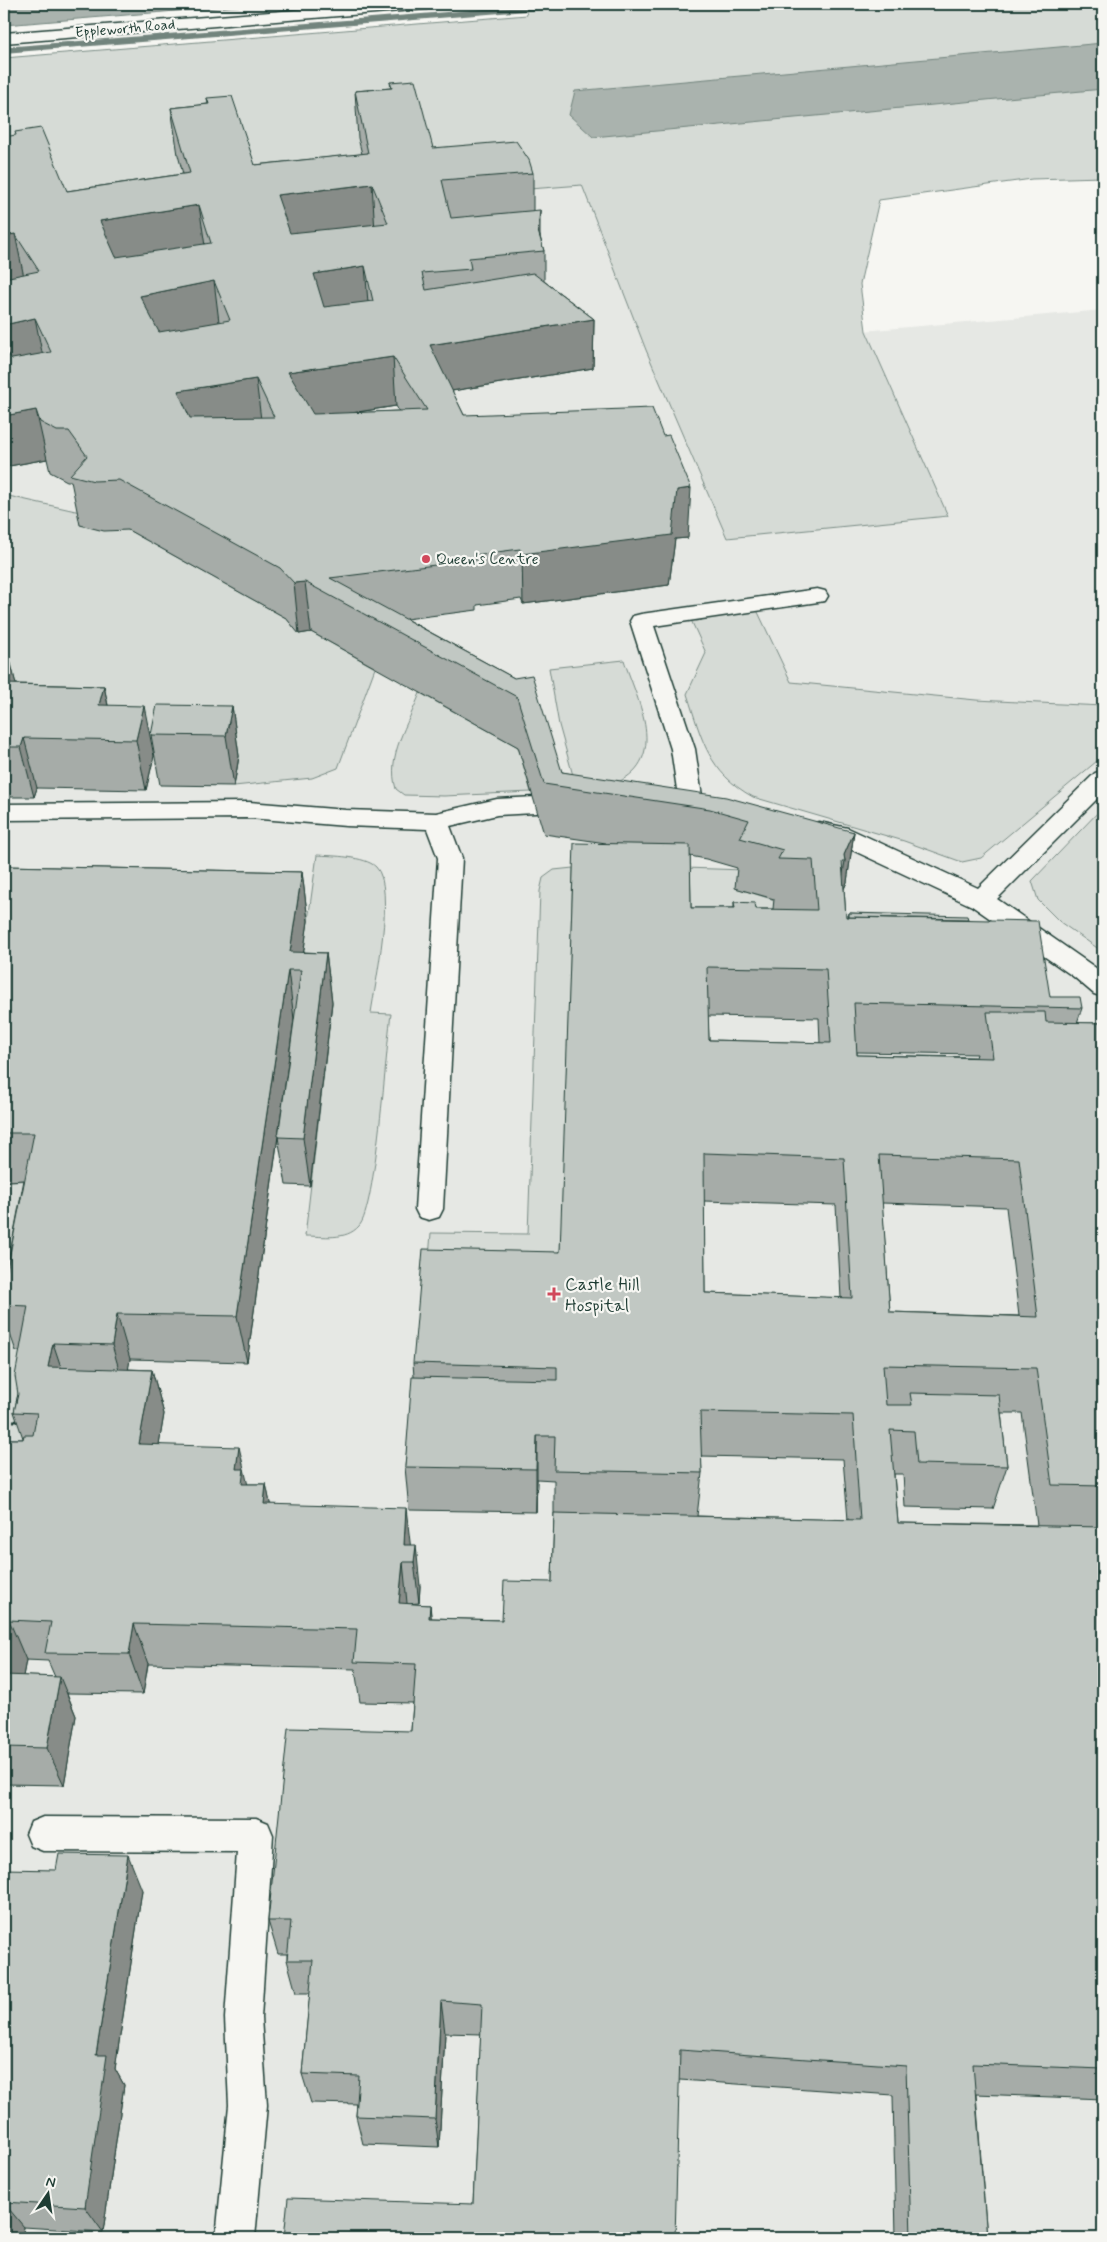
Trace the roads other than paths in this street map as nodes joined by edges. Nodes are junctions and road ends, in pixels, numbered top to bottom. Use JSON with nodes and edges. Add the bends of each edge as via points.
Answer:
{"nodes":[{"id":1,"x":426,"y":4,"type":"edge"},
{"id":2,"x":4,"y":38,"type":"edge"},
{"id":3,"x":817,"y":596,"type":"dead end"},
{"id":4,"x":1103,"y":779,"type":"edge"},
{"id":5,"x":594,"y":804,"type":"edge"},
{"id":6,"x":692,"y":811,"type":"dead end"},
{"id":7,"x":4,"y":812,"type":"edge"},
{"id":8,"x":436,"y":821,"type":"junction"},
{"id":9,"x":799,"y":827,"type":"edge"},
{"id":10,"x":981,"y":900,"type":"junction"},
{"id":11,"x":1103,"y":988,"type":"edge"},
{"id":12,"x":429,"y":1209,"type":"dead end"},
{"id":13,"x":43,"y":1834,"type":"dead end"},
{"id":14,"x":236,"y":2238,"type":"edge"}],
"edges":[{"from":1,"to":2,"type":"street","name":"Eppleworth Road"},
{"from":3,"to":6,"type":"street","via":[[641,621],[683,749]]},
{"from":4,"to":10,"type":"street"},
{"from":5,"to":8,"type":"street","via":[[497,807]]},
{"from":7,"to":8,"type":"street","via":[[249,810]]},
{"from":8,"to":12,"type":"street","via":[[450,858]]},
{"from":9,"to":10,"type":"street","via":[[839,834]]},
{"from":10,"to":11,"type":"street","via":[[1083,970]]},
{"from":13,"to":14,"type":"street","via":[[256,1835],[243,2018],[248,2105]]}]}
